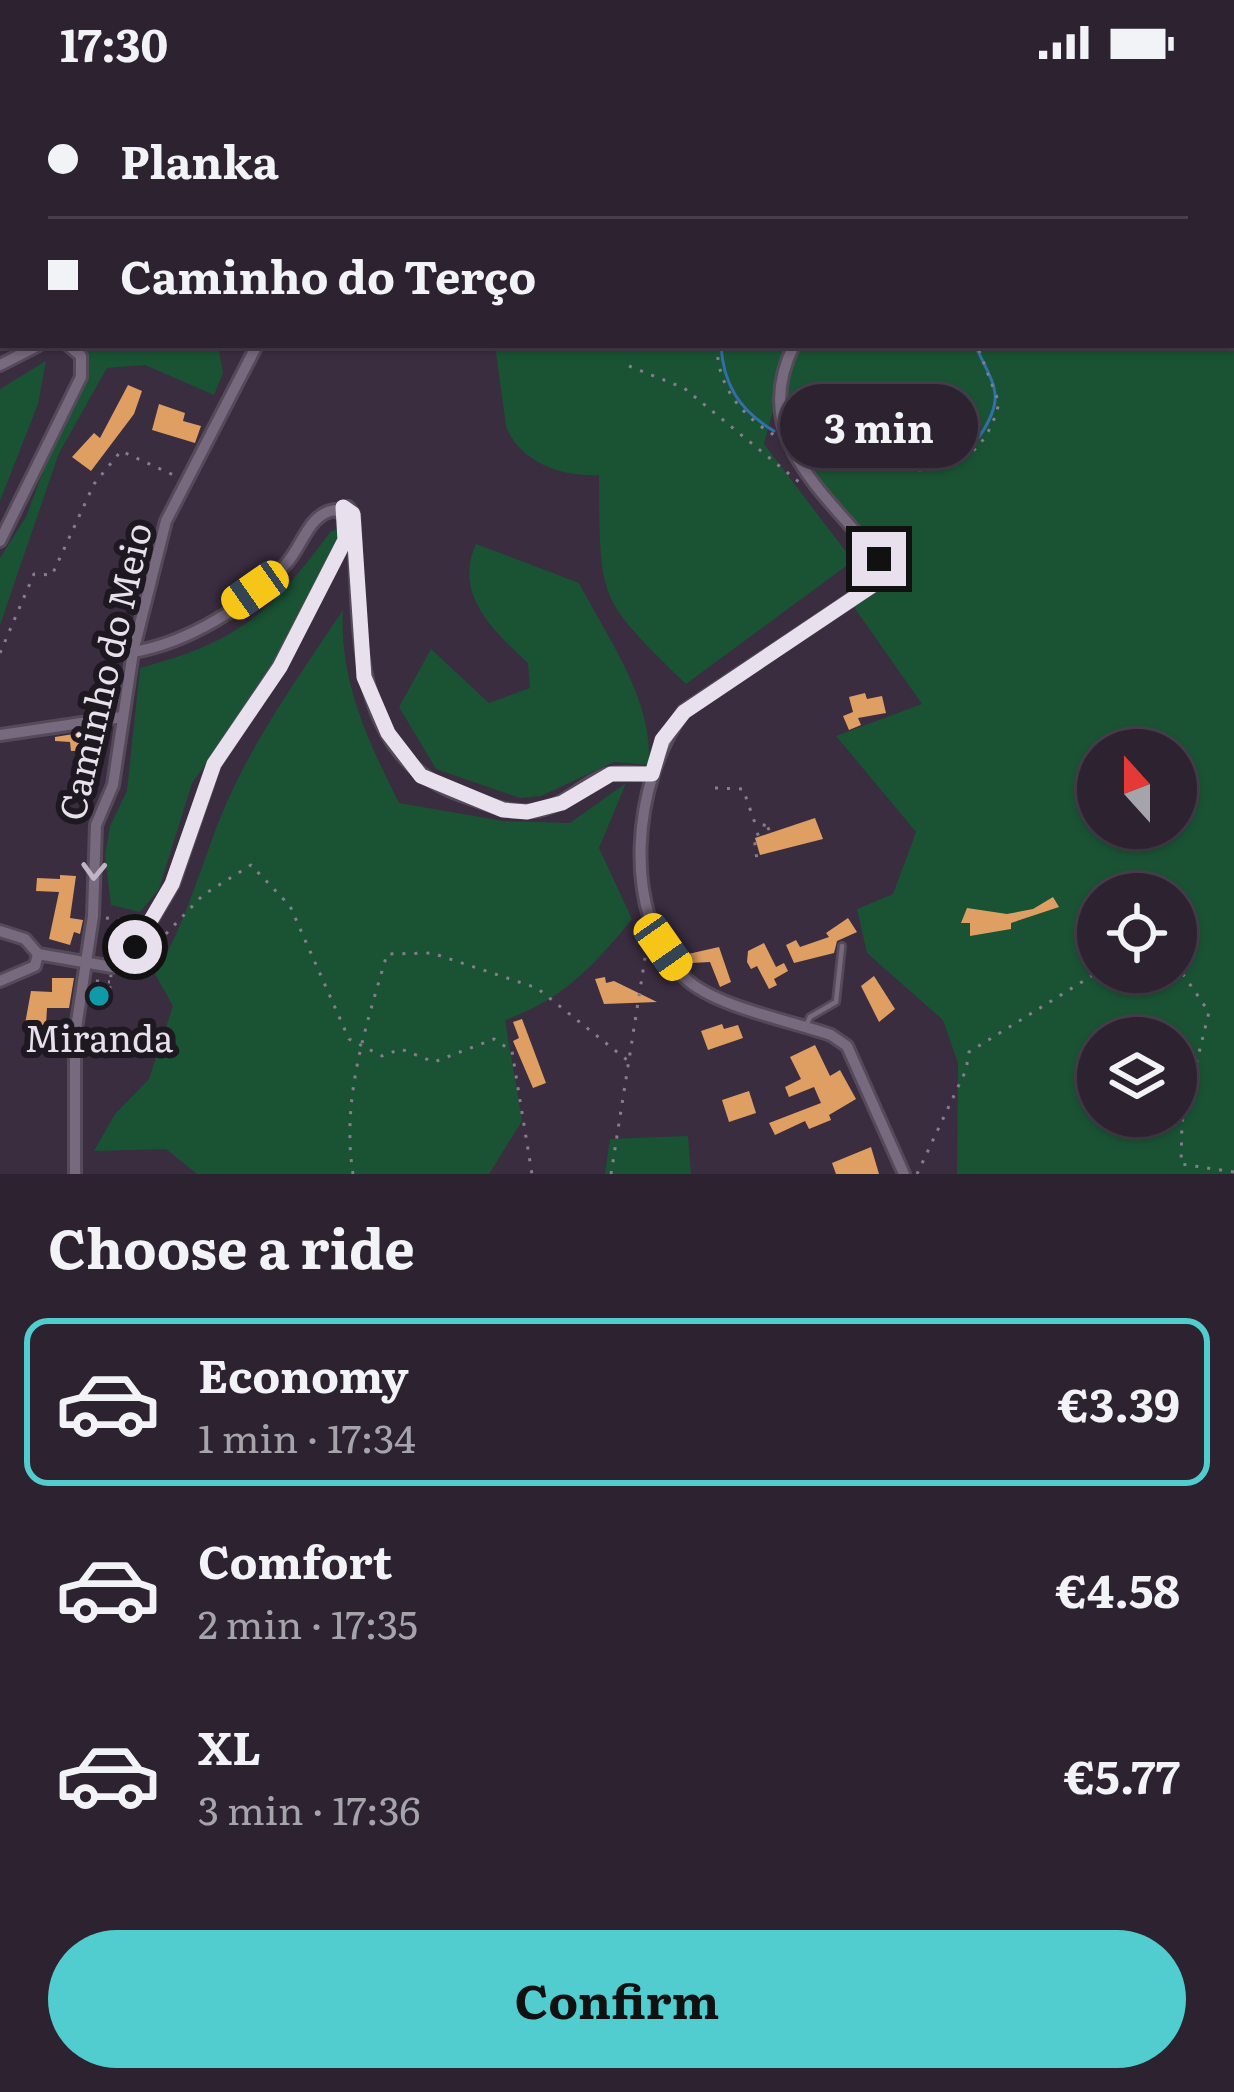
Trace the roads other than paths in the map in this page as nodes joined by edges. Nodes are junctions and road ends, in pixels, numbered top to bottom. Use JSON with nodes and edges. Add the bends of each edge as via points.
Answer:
{"nodes":[{"id":1,"x":33,"y":348,"type":"edge"},
{"id":2,"x":71,"y":348,"type":"edge"},
{"id":3,"x":255,"y":348,"type":"edge"},
{"id":4,"x":793,"y":348,"type":"edge"},
{"id":5,"x":0,"y":364,"type":"edge"},
{"id":6,"x":339,"y":510,"type":"junction"},
{"id":7,"x":0,"y":541,"type":"edge"},
{"id":8,"x":133,"y":652,"type":"junction"},
{"id":9,"x":122,"y":717,"type":"junction"},
{"id":10,"x":0,"y":735,"type":"edge"},
{"id":11,"x":652,"y":774,"type":"junction"},
{"id":12,"x":0,"y":931,"type":"edge"},
{"id":13,"x":842,"y":946,"type":"dead end"},
{"id":14,"x":38,"y":954,"type":"junction"},
{"id":15,"x":85,"y":960,"type":"junction"},
{"id":16,"x":0,"y":981,"type":"edge"},
{"id":17,"x":806,"y":1026,"type":"junction"},
{"id":18,"x":75,"y":1174,"type":"edge"},
{"id":19,"x":904,"y":1174,"type":"edge"}],
"edges":[{"from":1,"to":5,"type":"street"},
{"from":2,"to":7,"type":"street","via":[[81,376]]},
{"from":3,"to":8,"type":"street","name":"Caminho do Meio","via":[[166,521]]},
{"from":4,"to":11,"type":"street","via":[[778,387],[784,440],[879,559],[873,585],[684,712],[662,740]]},
{"from":6,"to":8,"type":"street","via":[[318,516],[286,564],[219,616],[174,642]]},
{"from":6,"to":11,"type":"street","via":[[353,514],[364,677],[388,733],[421,776],[527,812],[562,803],[611,774]]},
{"from":6,"to":15,"type":"street","via":[[345,540],[280,667],[214,764],[172,884],[115,966]]},
{"from":8,"to":9,"type":"street","name":"Caminho do Meio"},
{"from":9,"to":10,"type":"street"},
{"from":9,"to":15,"type":"street","name":"Caminho do Meio","one_way":true,"via":[[113,784],[96,825]]},
{"from":11,"to":17,"type":"street","via":[[642,866],[653,930],[699,988]]},
{"from":12,"to":14,"type":"street","via":[[25,939]]},
{"from":13,"to":17,"type":"lane","via":[[836,1002]]},
{"from":14,"to":15,"type":"street"},
{"from":14,"to":16,"type":"street","via":[[35,966]]},
{"from":15,"to":18,"type":"street","name":"Caminho do Meio","via":[[75,1034]]},
{"from":17,"to":19,"type":"street","via":[[831,1035],[859,1063]]}]}
